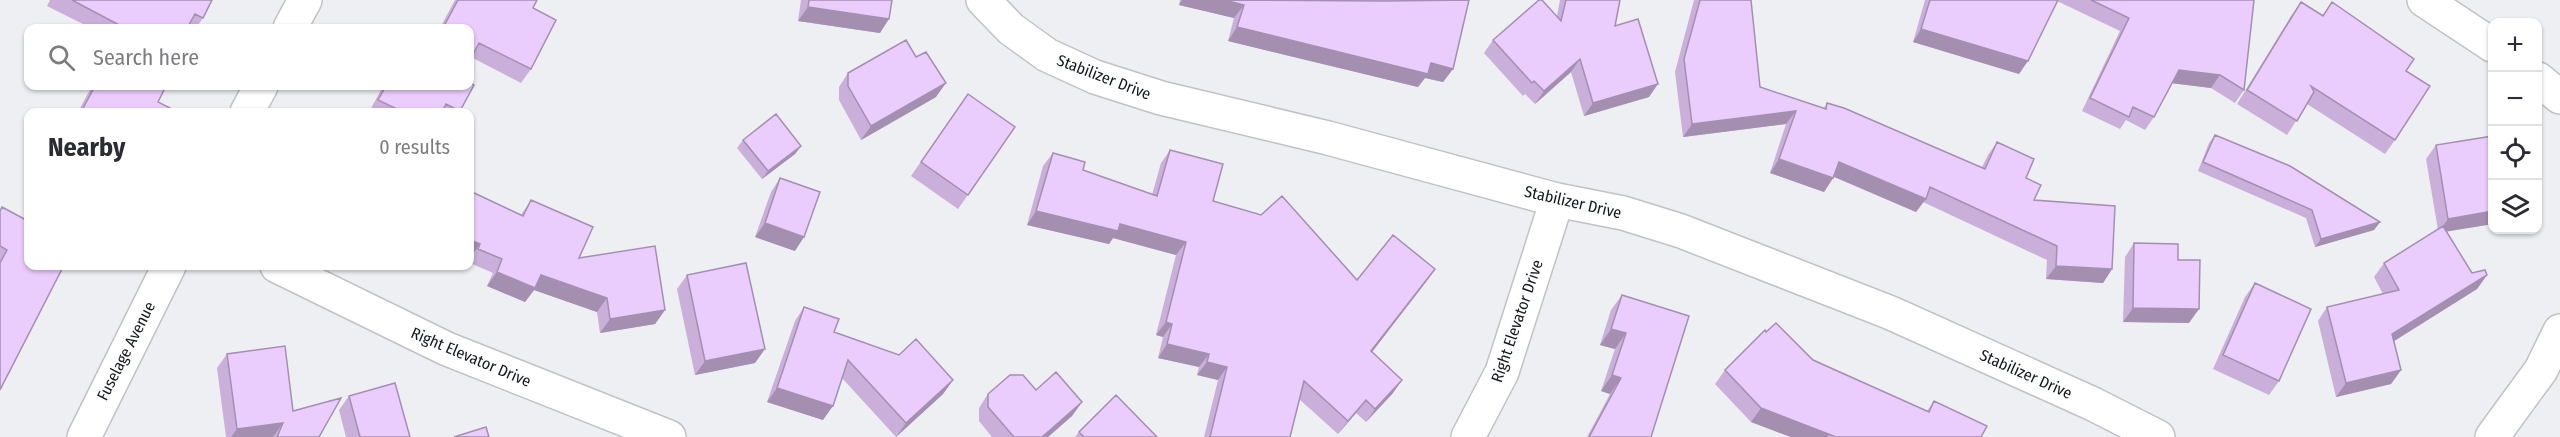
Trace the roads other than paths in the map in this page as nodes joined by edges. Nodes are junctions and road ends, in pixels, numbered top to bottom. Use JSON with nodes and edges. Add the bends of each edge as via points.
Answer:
{"nodes":[{"id":1,"x":305,"y":0,"type":"edge"},
{"id":2,"x":982,"y":0,"type":"edge"},
{"id":3,"x":2424,"y":0,"type":"edge"},
{"id":4,"x":292,"y":24,"type":"edge"},
{"id":5,"x":2488,"y":42,"type":"edge"},
{"id":6,"x":2542,"y":82,"type":"edge"},
{"id":7,"x":259,"y":90,"type":"edge"},
{"id":8,"x":2560,"y":97,"type":"edge"},
{"id":9,"x":249,"y":108,"type":"edge"},
{"id":10,"x":1557,"y":200,"type":"junction"},
{"id":11,"x":167,"y":270,"type":"edge"},
{"id":12,"x":285,"y":270,"type":"edge"},
{"id":13,"x":2560,"y":331,"type":"edge"},
{"id":14,"x":84,"y":437,"type":"edge"},
{"id":15,"x":669,"y":437,"type":"edge"},
{"id":16,"x":1467,"y":437,"type":"edge"},
{"id":17,"x":2158,"y":437,"type":"edge"},
{"id":18,"x":2492,"y":437,"type":"edge"}],
"edges":[{"from":1,"to":4,"type":"street"},
{"from":2,"to":10,"type":"street","name":"Stabilizer Drive","via":[[1011,30],[1047,55],[1095,77],[1161,98]]},
{"from":3,"to":5,"type":"street"},
{"from":6,"to":8,"type":"street"},
{"from":7,"to":9,"type":"street"},
{"from":10,"to":16,"type":"street","name":"Right Elevator Drive","via":[[1502,372]]},
{"from":10,"to":17,"type":"street","name":"Stabilizer Drive","via":[[1623,213],[1682,231],[1880,308]]},
{"from":11,"to":14,"type":"street","name":"Fuselage Avenue"},
{"from":12,"to":15,"type":"street","name":"Right Elevator Drive","via":[[447,349]]},
{"from":13,"to":18,"type":"street","via":[[2541,370]]}]}
